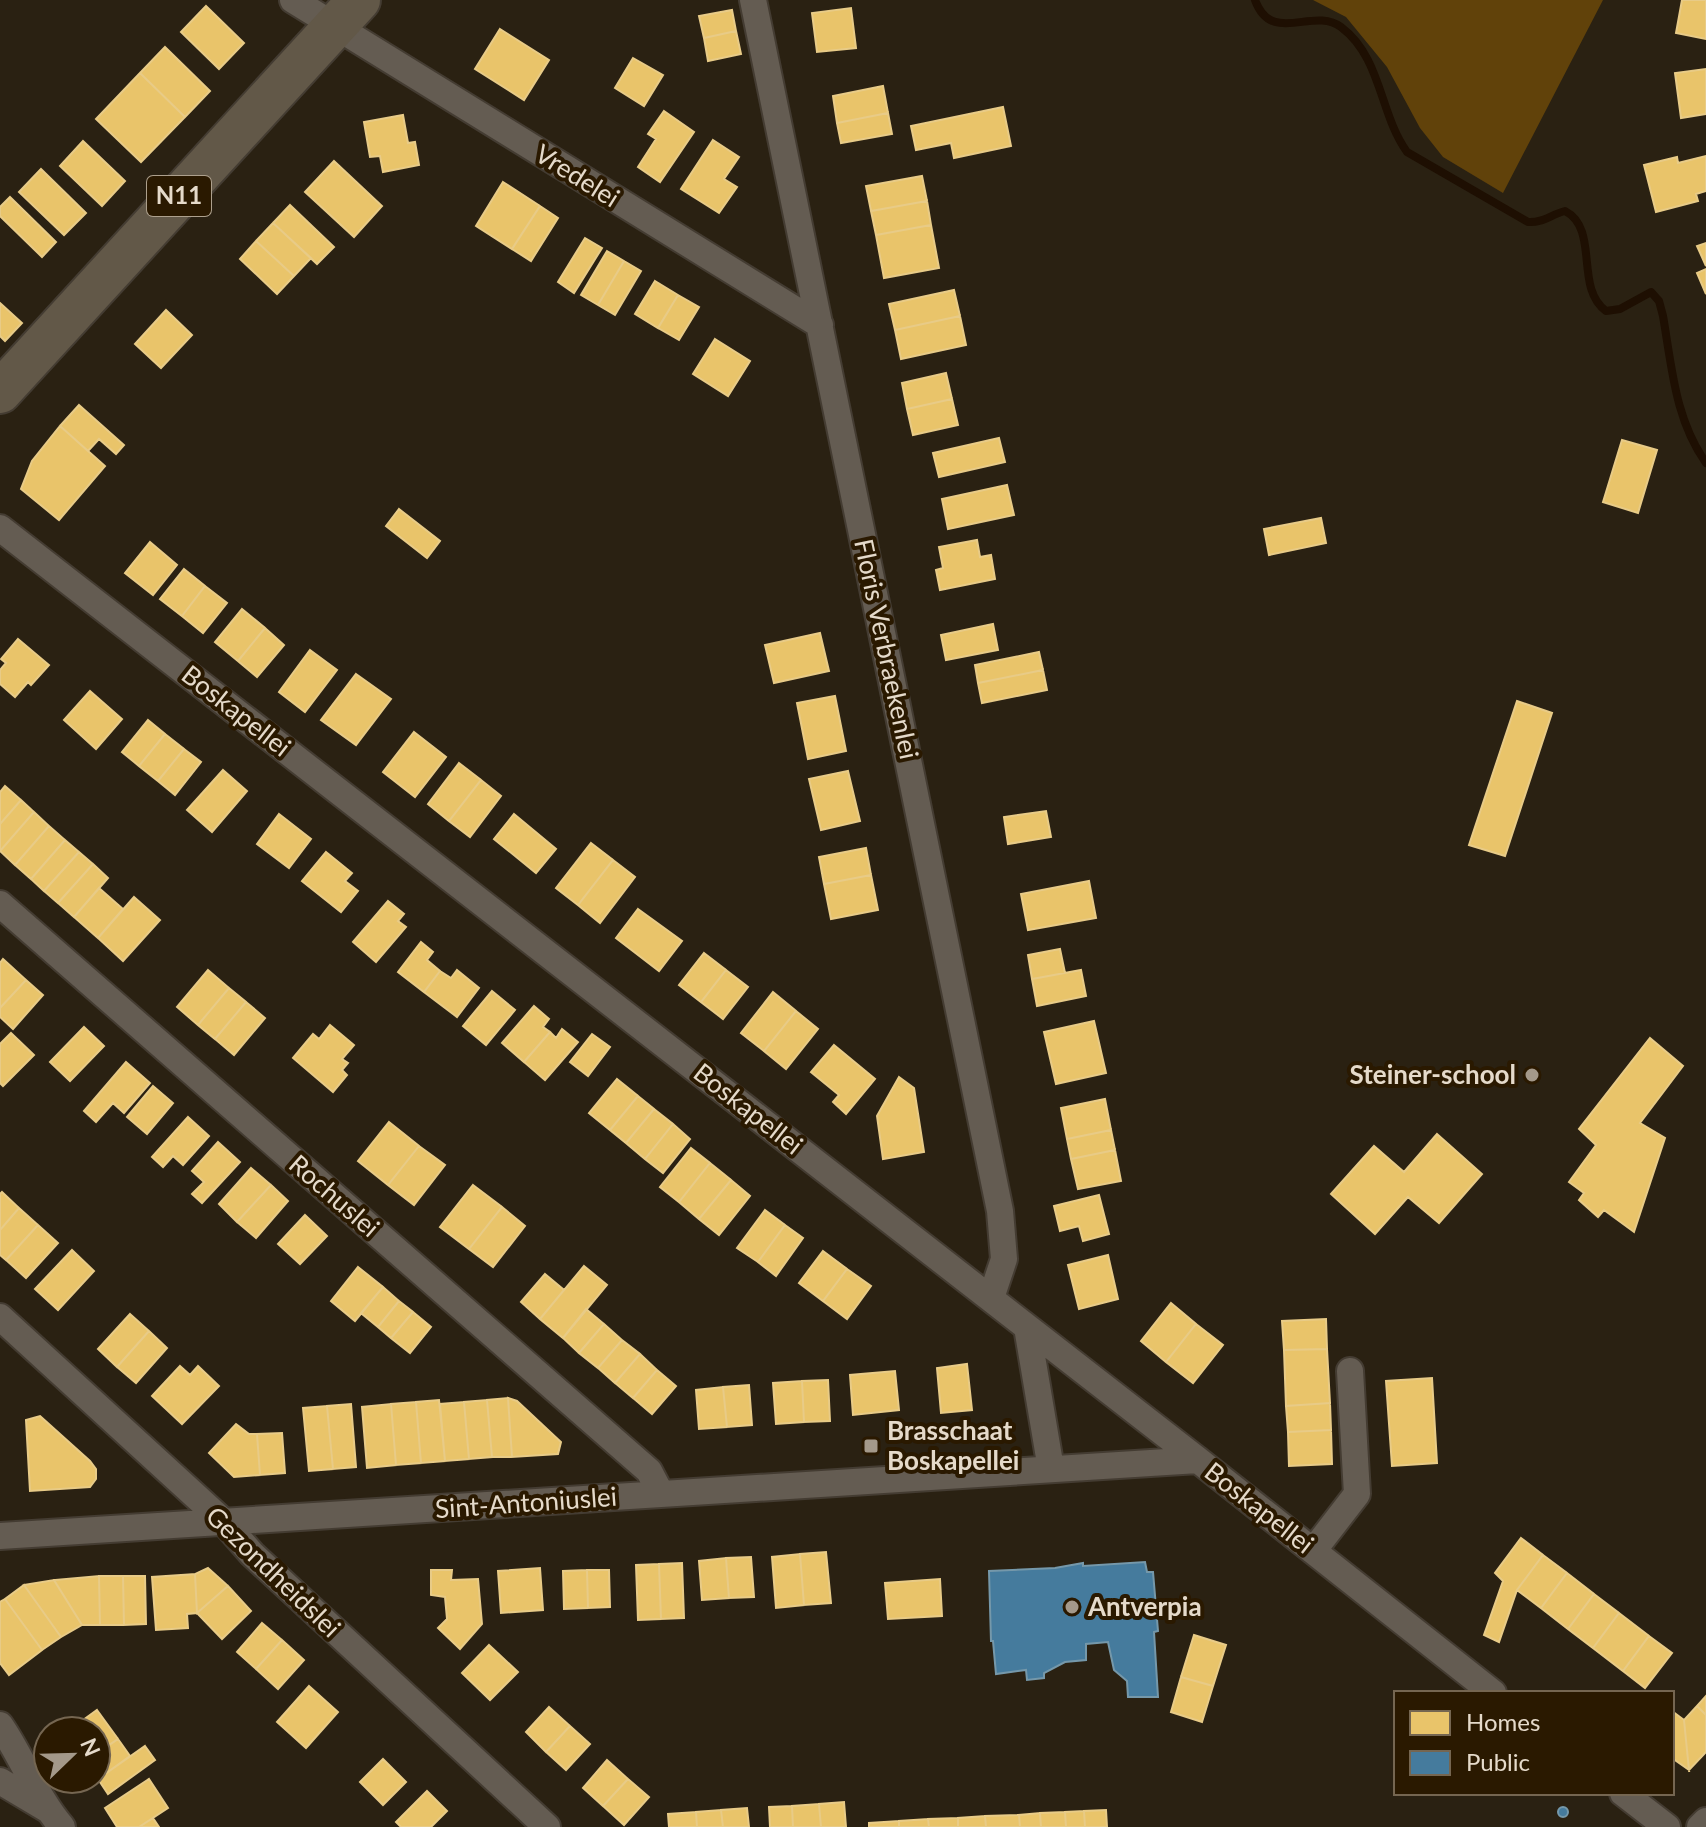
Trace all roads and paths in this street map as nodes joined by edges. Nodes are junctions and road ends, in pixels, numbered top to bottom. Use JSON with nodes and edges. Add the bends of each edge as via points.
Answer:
{"nodes":[{"id":1,"x":293,"y":0,"type":"edge"},
{"id":2,"x":753,"y":0,"type":"edge"},
{"id":3,"x":347,"y":13,"type":"edge"},
{"id":4,"x":820,"y":325,"type":"junction"},
{"id":5,"x":0,"y":392,"type":"edge"},
{"id":6,"x":0,"y":528,"type":"edge"},
{"id":7,"x":0,"y":904,"type":"edge"},
{"id":8,"x":991,"y":1298,"type":"junction"},
{"id":9,"x":0,"y":1317,"type":"edge"},
{"id":10,"x":1027,"y":1327,"type":"junction"},
{"id":11,"x":1350,"y":1371,"type":"dead end"},
{"id":12,"x":1198,"y":1460,"type":"junction"},
{"id":13,"x":1051,"y":1469,"type":"junction"},
{"id":14,"x":661,"y":1494,"type":"junction"},
{"id":15,"x":224,"y":1522,"type":"junction"},
{"id":16,"x":0,"y":1536,"type":"edge"},
{"id":17,"x":1313,"y":1551,"type":"junction"},
{"id":18,"x":1490,"y":1691,"type":"edge"},
{"id":19,"x":0,"y":1725,"type":"edge"},
{"id":20,"x":0,"y":1781,"type":"edge"},
{"id":21,"x":1626,"y":1795,"type":"edge"},
{"id":22,"x":55,"y":1818,"type":"edge"},
{"id":23,"x":1706,"y":1821,"type":"edge"},
{"id":24,"x":547,"y":1827,"type":"edge"},
{"id":25,"x":1667,"y":1827,"type":"edge"},
{"id":26,"x":1700,"y":1827,"type":"edge"}],
"edges":[{"from":1,"to":3,"type":"street","name":"Vredelei"},
{"from":2,"to":4,"type":"street","name":"Floris Verbraekenlei"},
{"from":3,"to":4,"type":"street","name":"Vredelei"},
{"from":3,"to":5,"type":"main road","number":"N11"},
{"from":4,"to":8,"type":"street","name":"Floris Verbraekenlei","via":[[1000,1211],[1004,1259]]},
{"from":6,"to":8,"type":"street","name":"Boskapellei"},
{"from":7,"to":14,"type":"street","name":"Rochuslei","via":[[649,1471]]},
{"from":8,"to":10,"type":"street","name":"Boskapellei"},
{"from":9,"to":15,"type":"street","name":"Gezondheidslei"},
{"from":10,"to":12,"type":"street","name":"Boskapellei"},
{"from":10,"to":13,"type":"street"},
{"from":11,"to":17,"type":"street","via":[[1357,1494]]},
{"from":12,"to":13,"type":"street","name":"Sint-Antoniuslei"},
{"from":12,"to":17,"type":"street","name":"Boskapellei"},
{"from":13,"to":14,"type":"street","name":"Sint-Antoniuslei"},
{"from":14,"to":15,"type":"street","name":"Sint-Antoniuslei"},
{"from":15,"to":16,"type":"street","name":"Sint-Antoniuslei"},
{"from":15,"to":24,"type":"street","name":"Gezondheidslei","via":[[252,1554]]},
{"from":17,"to":18,"type":"street","name":"Boskapellei"},
{"from":19,"to":22,"type":"street"},
{"from":20,"to":22,"type":"street"},
{"from":21,"to":25,"type":"street"},
{"from":23,"to":26,"type":"street"}]}
